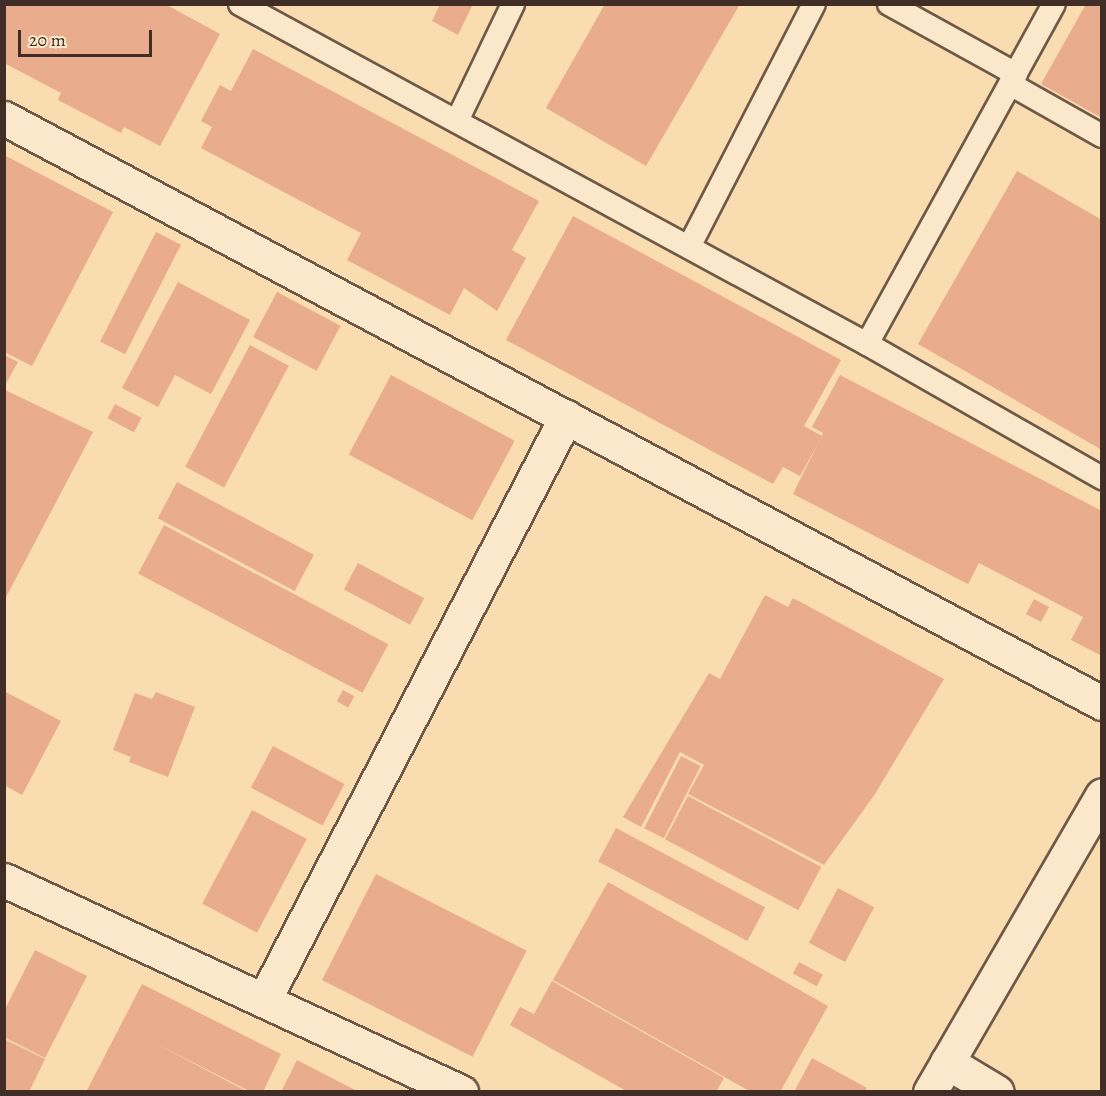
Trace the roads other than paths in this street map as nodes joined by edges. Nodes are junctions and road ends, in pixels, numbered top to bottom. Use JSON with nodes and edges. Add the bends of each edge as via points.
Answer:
{"nodes":[{"id":1,"x":240,"y":4,"type":"edge"},
{"id":2,"x":513,"y":4,"type":"edge"},
{"id":3,"x":814,"y":4,"type":"edge"},
{"id":4,"x":889,"y":4,"type":"edge"},
{"id":5,"x":1054,"y":4,"type":"edge"},
{"id":6,"x":1013,"y":79,"type":"junction"},
{"id":7,"x":4,"y":118,"type":"edge"},
{"id":8,"x":457,"y":121,"type":"junction"},
{"id":9,"x":1101,"y":136,"type":"edge"},
{"id":10,"x":688,"y":247,"type":"junction"},
{"id":11,"x":867,"y":344,"type":"junction"},
{"id":12,"x":566,"y":417,"type":"junction"},
{"id":13,"x":1101,"y":478,"type":"edge"},
{"id":14,"x":1101,"y":703,"type":"edge"},
{"id":15,"x":1101,"y":795,"type":"edge"},
{"id":16,"x":4,"y":880,"type":"edge"},
{"id":17,"x":264,"y":1000,"type":"junction"},
{"id":18,"x":947,"y":1062,"type":"junction"},
{"id":19,"x":450,"y":1089,"type":"edge"},
{"id":20,"x":930,"y":1092,"type":"edge"},
{"id":21,"x":996,"y":1092,"type":"edge"}],
"edges":[{"from":1,"to":8,"type":"lane"},
{"from":2,"to":8,"type":"lane"},
{"from":3,"to":10,"type":"lane"},
{"from":4,"to":6,"type":"lane"},
{"from":5,"to":6,"type":"lane"},
{"from":6,"to":9,"type":"lane"},
{"from":6,"to":11,"type":"lane"},
{"from":7,"to":12,"type":"street"},
{"from":8,"to":10,"type":"lane"},
{"from":10,"to":11,"type":"lane"},
{"from":11,"to":13,"type":"lane"},
{"from":12,"to":14,"type":"street"},
{"from":12,"to":17,"type":"street"},
{"from":15,"to":18,"type":"street"},
{"from":16,"to":17,"type":"street"},
{"from":17,"to":19,"type":"street"},
{"from":18,"to":20,"type":"street"},
{"from":18,"to":21,"type":"street"}]}
